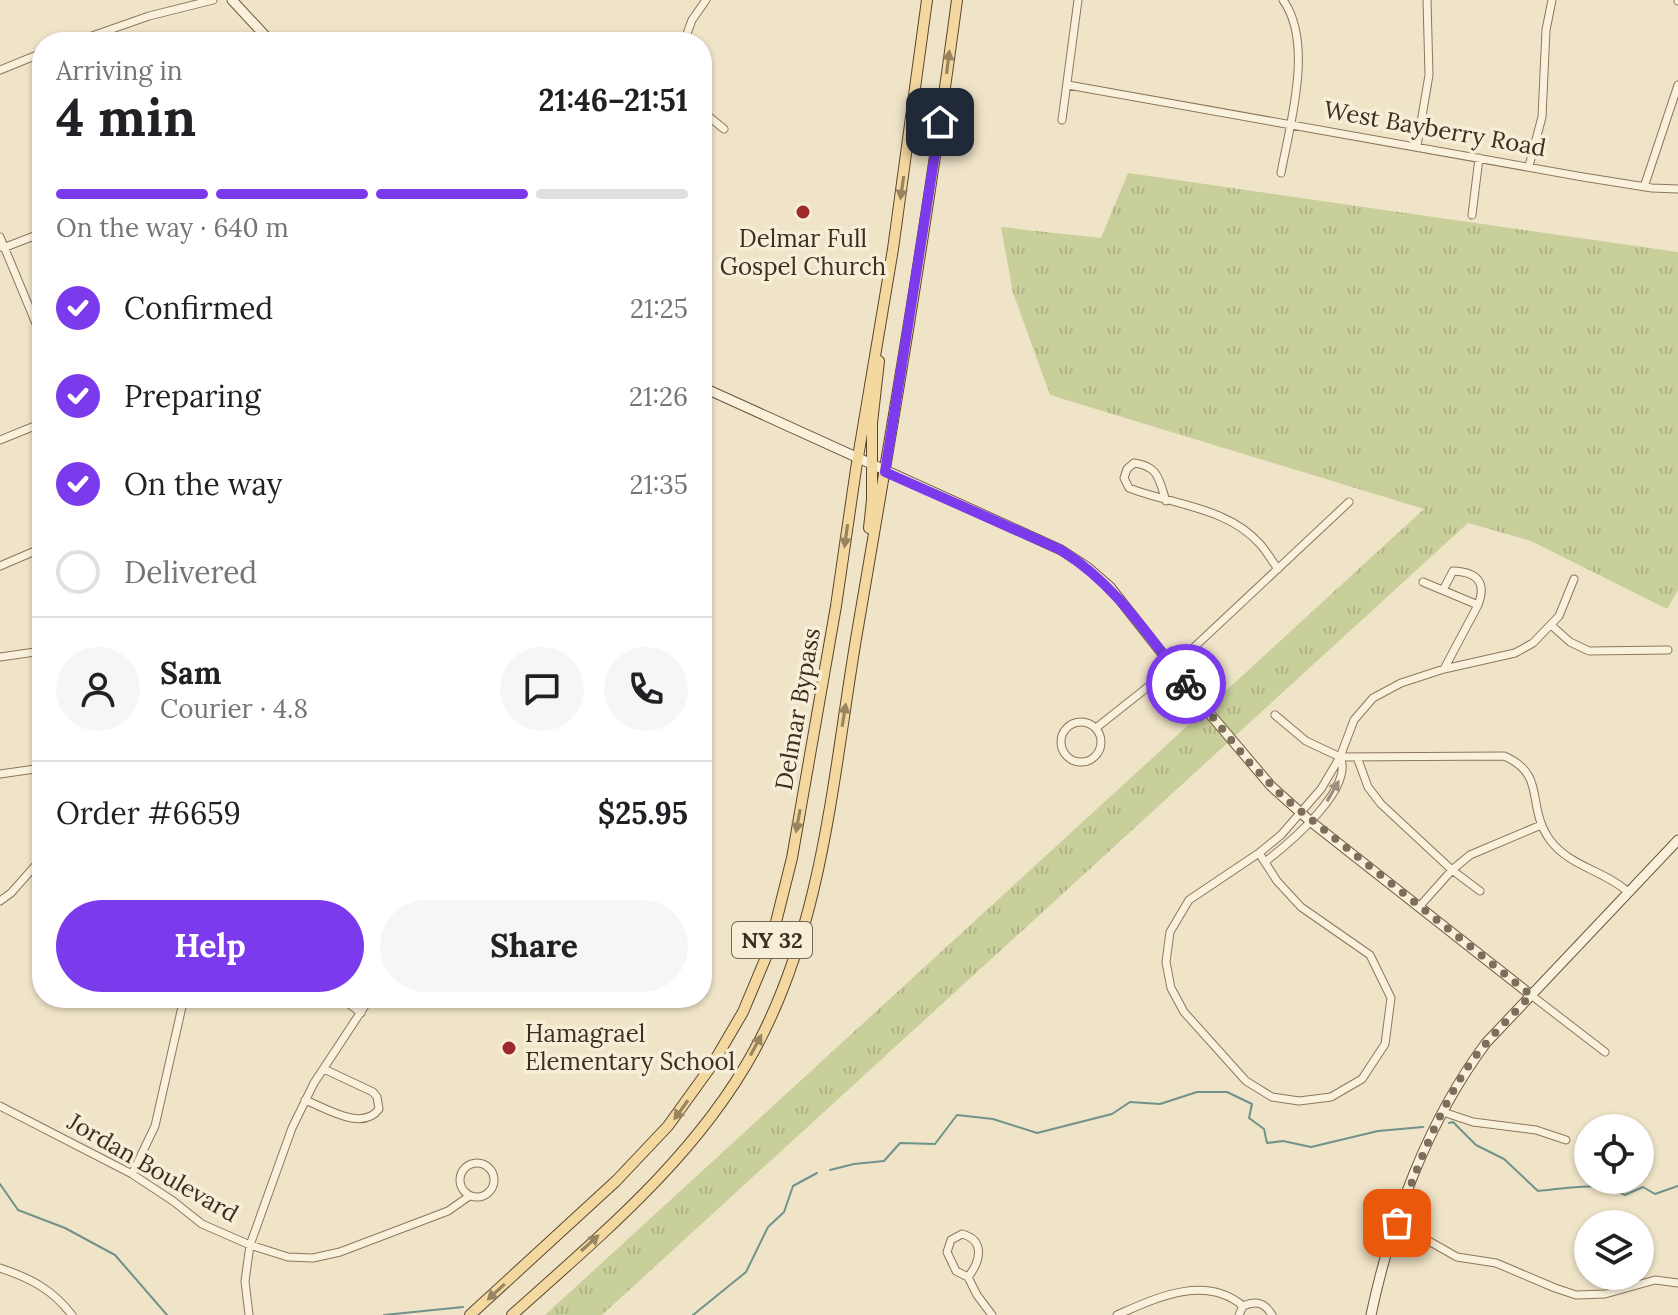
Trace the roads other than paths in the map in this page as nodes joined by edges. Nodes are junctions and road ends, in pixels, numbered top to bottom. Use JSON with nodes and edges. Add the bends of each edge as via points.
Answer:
{"nodes":[{"id":1,"x":213,"y":0,"type":"edge"},
{"id":2,"x":232,"y":0,"type":"edge"},
{"id":3,"x":706,"y":0,"type":"edge"},
{"id":4,"x":927,"y":0,"type":"edge"},
{"id":5,"x":957,"y":0,"type":"edge"},
{"id":6,"x":1078,"y":0,"type":"edge"},
{"id":7,"x":1283,"y":0,"type":"edge"},
{"id":8,"x":1427,"y":0,"type":"edge"},
{"id":9,"x":1552,"y":0,"type":"edge"},
{"id":10,"x":103,"y":32,"type":"edge"},
{"id":11,"x":262,"y":32,"type":"edge"},
{"id":12,"x":688,"y":32,"type":"edge"},
{"id":13,"x":32,"y":57,"type":"edge"},
{"id":14,"x":0,"y":70,"type":"edge"},
{"id":15,"x":1068,"y":85,"type":"junction"},
{"id":16,"x":1678,"y":85,"type":"edge"},
{"id":17,"x":712,"y":119,"type":"edge"},
{"id":18,"x":1062,"y":120,"type":"dead end"},
{"id":19,"x":1290,"y":123,"type":"junction"},
{"id":20,"x":724,"y":129,"type":"dead end"},
{"id":21,"x":1417,"y":146,"type":"junction"},
{"id":22,"x":1479,"y":158,"type":"junction"},
{"id":23,"x":1529,"y":166,"type":"junction"},
{"id":24,"x":1281,"y":173,"type":"dead end"},
{"id":25,"x":1644,"y":187,"type":"junction"},
{"id":26,"x":1678,"y":189,"type":"edge"},
{"id":27,"x":1472,"y":215,"type":"dead end"},
{"id":28,"x":0,"y":237,"type":"edge"},
{"id":29,"x":32,"y":237,"type":"edge"},
{"id":30,"x":2,"y":248,"type":"edge"},
{"id":31,"x":882,"y":311,"type":"junction"},
{"id":32,"x":32,"y":316,"type":"edge"},
{"id":33,"x":712,"y":392,"type":"edge"},
{"id":34,"x":32,"y":427,"type":"edge"},
{"id":35,"x":0,"y":440,"type":"edge"},
{"id":36,"x":857,"y":459,"type":"junction"},
{"id":37,"x":872,"y":466,"type":"junction"},
{"id":38,"x":885,"y":472,"type":"junction"},
{"id":39,"x":1166,"y":501,"type":"junction"},
{"id":40,"x":1349,"y":502,"type":"dead end"},
{"id":41,"x":32,"y":552,"type":"edge"},
{"id":42,"x":0,"y":566,"type":"edge"},
{"id":43,"x":1278,"y":569,"type":"junction"},
{"id":44,"x":1574,"y":579,"type":"dead end"},
{"id":45,"x":1423,"y":582,"type":"dead end"},
{"id":46,"x":1443,"y":590,"type":"junction"},
{"id":47,"x":1478,"y":605,"type":"junction"},
{"id":48,"x":1551,"y":625,"type":"junction"},
{"id":49,"x":858,"y":631,"type":"junction"},
{"id":50,"x":1668,"y":650,"type":"dead end"},
{"id":51,"x":32,"y":652,"type":"edge"},
{"id":52,"x":0,"y":657,"type":"edge"},
{"id":53,"x":1173,"y":667,"type":"junction"},
{"id":54,"x":1444,"y":669,"type":"junction"},
{"id":55,"x":1275,"y":715,"type":"dead end"},
{"id":56,"x":1096,"y":728,"type":"junction"},
{"id":57,"x":1340,"y":757,"type":"junction"},
{"id":58,"x":1357,"y":757,"type":"junction"},
{"id":59,"x":32,"y":769,"type":"edge"},
{"id":60,"x":0,"y":774,"type":"edge"},
{"id":61,"x":1300,"y":813,"type":"junction"},
{"id":62,"x":1310,"y":821,"type":"junction"},
{"id":63,"x":1541,"y":825,"type":"junction"},
{"id":64,"x":1678,"y":840,"type":"edge"},
{"id":65,"x":1259,"y":853,"type":"junction"},
{"id":66,"x":1265,"y":862,"type":"junction"},
{"id":67,"x":32,"y":869,"type":"edge"},
{"id":68,"x":1452,"y":870,"type":"junction"},
{"id":69,"x":1480,"y":891,"type":"dead end"},
{"id":70,"x":1628,"y":892,"type":"junction"},
{"id":71,"x":0,"y":901,"type":"edge"},
{"id":72,"x":1419,"y":907,"type":"junction"},
{"id":73,"x":1531,"y":995,"type":"junction"},
{"id":74,"x":182,"y":1008,"type":"edge"},
{"id":75,"x":354,"y":1008,"type":"edge"},
{"id":76,"x":364,"y":1008,"type":"edge"},
{"id":77,"x":361,"y":1013,"type":"junction"},
{"id":78,"x":1605,"y":1052,"type":"dead end"},
{"id":79,"x":324,"y":1069,"type":"junction"},
{"id":80,"x":305,"y":1100,"type":"junction"},
{"id":81,"x":0,"y":1106,"type":"edge"},
{"id":82,"x":1443,"y":1112,"type":"junction"},
{"id":83,"x":1566,"y":1140,"type":"dead end"},
{"id":84,"x":132,"y":1174,"type":"junction"},
{"id":85,"x":468,"y":1197,"type":"junction"},
{"id":86,"x":1397,"y":1223,"type":"junction"},
{"id":87,"x":250,"y":1245,"type":"junction"},
{"id":88,"x":0,"y":1268,"type":"edge"},
{"id":89,"x":968,"y":1277,"type":"junction"},
{"id":90,"x":1678,"y":1283,"type":"edge"},
{"id":91,"x":1243,"y":1306,"type":"junction"},
{"id":92,"x":72,"y":1315,"type":"edge"},
{"id":93,"x":249,"y":1315,"type":"edge"},
{"id":94,"x":470,"y":1315,"type":"edge"},
{"id":95,"x":512,"y":1315,"type":"edge"},
{"id":96,"x":992,"y":1315,"type":"edge"},
{"id":97,"x":1117,"y":1315,"type":"edge"},
{"id":98,"x":1239,"y":1315,"type":"edge"},
{"id":99,"x":1272,"y":1315,"type":"edge"},
{"id":100,"x":1371,"y":1315,"type":"edge"}],
"edges":[{"from":1,"to":10,"type":"street"},
{"from":2,"to":11,"type":"main road"},
{"from":3,"to":12,"type":"street"},
{"from":4,"to":31,"type":"main road","name":"Delmar Bypass","number":"NY 32","one_way":true},
{"from":38,"to":5,"type":"main road","name":"Delmar Bypass","number":"NY 32","one_way":true},
{"from":6,"to":15,"type":"street"},
{"from":7,"to":19,"type":"street","via":[[1297,41],[1299,67]]},
{"from":8,"to":21,"type":"street","via":[[1429,75]]},
{"from":9,"to":23,"type":"street","via":[[1542,117]]},
{"from":13,"to":14,"type":"street"},
{"from":15,"to":18,"type":"street"},
{"from":15,"to":19,"type":"street","name":"West Bayberry Road"},
{"from":16,"to":25,"type":"street"},
{"from":17,"to":20,"type":"street"},
{"from":19,"to":21,"type":"street","name":"West Bayberry Road"},
{"from":19,"to":24,"type":"street"},
{"from":21,"to":22,"type":"street","name":"West Bayberry Road"},
{"from":22,"to":23,"type":"street","name":"West Bayberry Road"},
{"from":22,"to":27,"type":"street"},
{"from":23,"to":25,"type":"street","name":"West Bayberry Road"},
{"from":25,"to":26,"type":"street","name":"West Bayberry Road"},
{"from":28,"to":30,"type":"street"},
{"from":29,"to":30,"type":"street"},
{"from":30,"to":32,"type":"street"},
{"from":31,"to":36,"type":"main road","name":"Delmar Bypass","number":"NY 32"},
{"from":31,"to":37,"type":"main road"},
{"from":33,"to":36,"type":"main road"},
{"from":34,"to":35,"type":"street"},
{"from":36,"to":37,"type":"main road"},
{"from":36,"to":94,"type":"main road","name":"Delmar Bypass","number":"NY 32","one_way":true,"via":[[792,858],[769,950],[743,1012],[681,1110],[642,1155]]},
{"from":37,"to":38,"type":"main road"},
{"from":37,"to":49,"type":"main road"},
{"from":38,"to":49,"type":"main road","name":"Delmar Bypass","number":"NY 32"},
{"from":38,"to":53,"type":"main road","via":[[1061,550],[1087,567],[1110,587]]},
{"from":39,"to":39,"type":"street","via":[[1148,464],[1134,463],[1127,469],[1129,488]]},
{"from":39,"to":43,"type":"street","via":[[1206,511],[1244,530]]},
{"from":40,"to":43,"type":"street"},
{"from":41,"to":42,"type":"street"},
{"from":43,"to":53,"type":"street"},
{"from":44,"to":48,"type":"street"},
{"from":45,"to":46,"type":"street"},
{"from":46,"to":47,"type":"street"},
{"from":46,"to":47,"type":"street","via":[[1453,571],[1473,577],[1483,587]]},
{"from":47,"to":54,"type":"street"},
{"from":48,"to":50,"type":"street","via":[[1589,651]]},
{"from":48,"to":54,"type":"street","via":[[1515,653]]},
{"from":95,"to":49,"type":"main road","name":"Delmar Bypass","number":"NY 32","one_way":true,"via":[[674,1162],[735,1083],[766,1027],[796,957],[811,903]]},
{"from":51,"to":52,"type":"street"},
{"from":53,"to":56,"type":"street"},
{"from":53,"to":61,"type":"main road","via":[[1249,762]]},
{"from":54,"to":57,"type":"street","via":[[1373,698],[1354,720]]},
{"from":55,"to":57,"type":"street","via":[[1306,741]]},
{"from":56,"to":56,"type":"street","via":[[1078,722],[1066,728],[1061,746],[1067,757],[1086,761],[1097,753],[1101,741]]},
{"from":57,"to":58,"type":"street"},
{"from":57,"to":61,"type":"street"},
{"from":62,"to":57,"type":"street","one_way":true,"via":[[1336,789],[1344,765]]},
{"from":58,"to":63,"type":"street","via":[[1504,756],[1527,770]]},
{"from":58,"to":68,"type":"street","via":[[1381,804]]},
{"from":59,"to":60,"type":"street"},
{"from":61,"to":62,"type":"main road"},
{"from":61,"to":65,"type":"street"},
{"from":62,"to":66,"type":"street"},
{"from":62,"to":72,"type":"main road"},
{"from":63,"to":68,"type":"street","via":[[1470,855]]},
{"from":63,"to":70,"type":"street","via":[[1562,854]]},
{"from":64,"to":70,"type":"main road"},
{"from":65,"to":66,"type":"street"},
{"from":65,"to":66,"type":"street","via":[[1189,900],[1170,932],[1166,962],[1171,988],[1184,1012],[1246,1081],[1272,1097],[1331,1097],[1362,1079],[1385,1044],[1391,998],[1370,955],[1301,907]]},
{"from":67,"to":71,"type":"street"},
{"from":68,"to":69,"type":"street"},
{"from":68,"to":72,"type":"street"},
{"from":70,"to":73,"type":"main road"},
{"from":72,"to":73,"type":"main road"},
{"from":73,"to":78,"type":"street"},
{"from":73,"to":82,"type":"main road","via":[[1486,1043]]},
{"from":74,"to":84,"type":"street","via":[[159,1114]]},
{"from":75,"to":77,"type":"street"},
{"from":76,"to":77,"type":"street"},
{"from":77,"to":79,"type":"street"},
{"from":79,"to":80,"type":"street"},
{"from":79,"to":80,"type":"street","via":[[373,1092],[379,1109],[370,1118],[359,1119]]},
{"from":80,"to":87,"type":"street"},
{"from":81,"to":84,"type":"street","name":"Jordan Boulevard"},
{"from":82,"to":83,"type":"street"},
{"from":82,"to":86,"type":"main road"},
{"from":84,"to":87,"type":"street","name":"Jordan Boulevard","via":[[202,1224]]},
{"from":85,"to":85,"type":"street","name":"Jordan Boulevard","via":[[485,1195],[494,1183],[485,1164],[472,1163],[460,1175]]},
{"from":85,"to":87,"type":"street","name":"Jordan Boulevard","via":[[448,1211],[313,1258],[288,1257]]},
{"from":86,"to":90,"type":"street","via":[[1457,1257],[1496,1263],[1576,1295],[1605,1294],[1655,1280]]},
{"from":86,"to":100,"type":"main road"},
{"from":87,"to":93,"type":"street","via":[[245,1281]]},
{"from":88,"to":92,"type":"street","via":[[45,1287]]},
{"from":89,"to":89,"type":"street","via":[[956,1271],[947,1252],[951,1240],[962,1234],[973,1238],[979,1249]]},
{"from":89,"to":96,"type":"street"},
{"from":91,"to":97,"type":"street","via":[[1232,1298],[1184,1290]]},
{"from":91,"to":98,"type":"street"},
{"from":91,"to":99,"type":"street","via":[[1261,1303]]}]}
